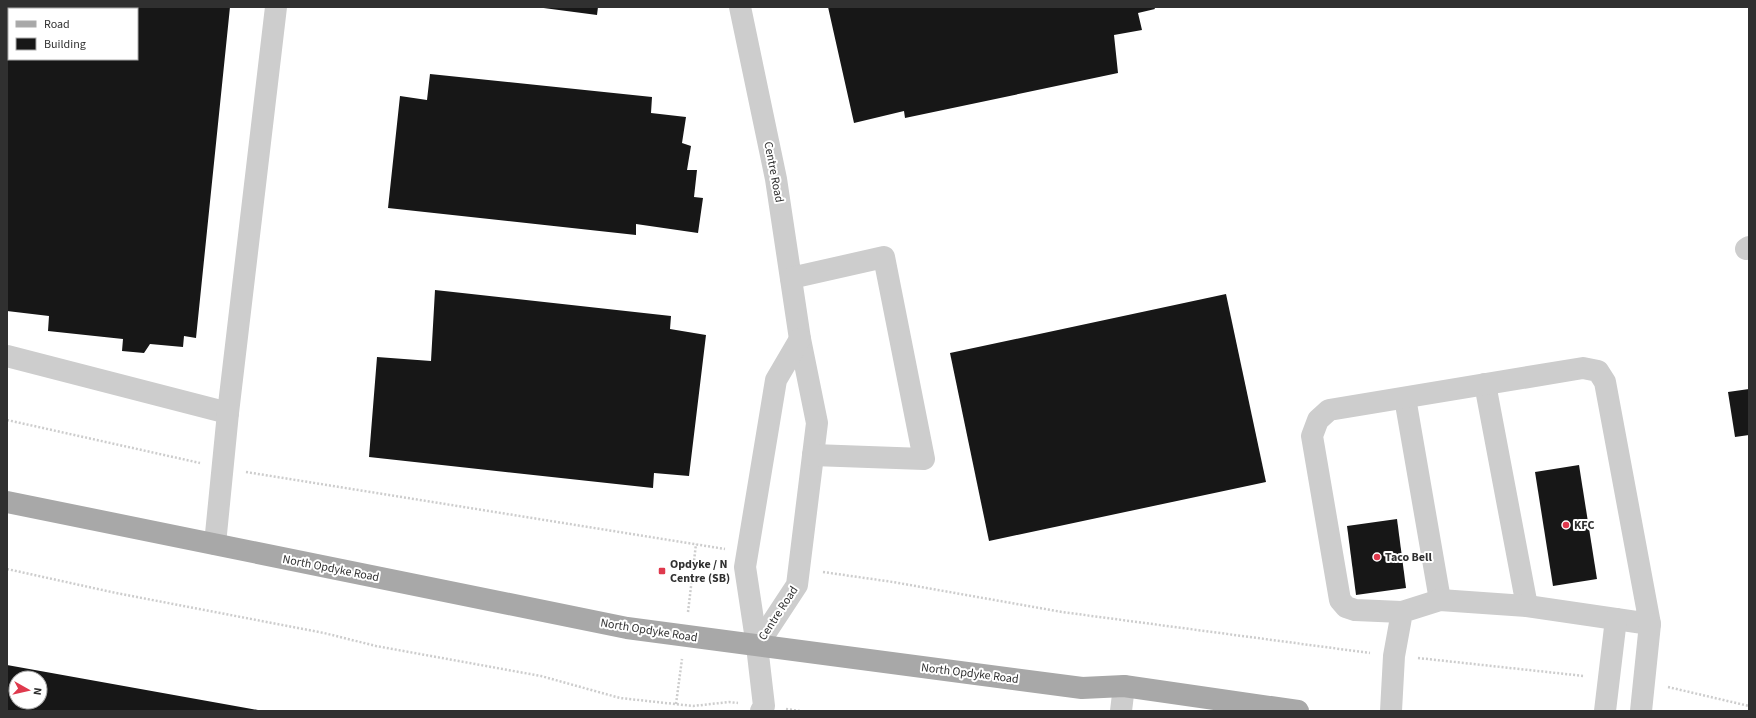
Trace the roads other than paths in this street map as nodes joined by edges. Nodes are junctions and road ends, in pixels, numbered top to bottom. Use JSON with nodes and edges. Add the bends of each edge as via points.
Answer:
{"nodes":[{"id":1,"x":276,"y":7,"type":"edge"},
{"id":2,"x":740,"y":7,"type":"edge"},
{"id":3,"x":791,"y":278,"type":"junction"},
{"id":4,"x":800,"y":339,"type":"junction"},
{"id":5,"x":7,"y":356,"type":"edge"},
{"id":6,"x":1485,"y":384,"type":"junction"},
{"id":7,"x":1405,"y":398,"type":"junction"},
{"id":8,"x":228,"y":413,"type":"junction"},
{"id":9,"x":813,"y":455,"type":"junction"},
{"id":10,"x":7,"y":502,"type":"edge"},
{"id":11,"x":215,"y":544,"type":"junction"},
{"id":12,"x":1440,"y":600,"type":"junction"},
{"id":13,"x":1527,"y":606,"type":"junction"},
{"id":14,"x":1402,"y":612,"type":"junction"},
{"id":15,"x":1616,"y":619,"type":"junction"},
{"id":16,"x":1650,"y":624,"type":"junction"},
{"id":17,"x":757,"y":646,"type":"junction"},
{"id":18,"x":1124,"y":686,"type":"junction"},
{"id":19,"x":762,"y":711,"type":"edge"},
{"id":20,"x":1121,"y":711,"type":"edge"},
{"id":21,"x":1298,"y":711,"type":"edge"},
{"id":22,"x":1391,"y":711,"type":"edge"},
{"id":23,"x":1605,"y":711,"type":"edge"},
{"id":24,"x":1641,"y":711,"type":"edge"}],
"edges":[{"from":1,"to":8,"type":"street"},
{"from":2,"to":3,"type":"street","name":"Centre Road","via":[[776,179]]},
{"from":3,"to":4,"type":"street","name":"Centre Road"},
{"from":3,"to":9,"type":"street","via":[[884,257],[924,459]]},
{"from":4,"to":9,"type":"street","name":"Centre Road","via":[[817,423]]},
{"from":4,"to":17,"type":"street","name":"Centre Road","via":[[776,380],[745,567]]},
{"from":5,"to":8,"type":"street"},
{"from":6,"to":7,"type":"street"},
{"from":6,"to":13,"type":"street"},
{"from":6,"to":16,"type":"street","via":[[1583,368],[1598,371],[1604,382]]},
{"from":7,"to":12,"type":"street"},
{"from":7,"to":14,"type":"street","via":[[1329,410],[1318,420],[1312,436],[1340,600],[1346,607],[1355,610]]},
{"from":8,"to":11,"type":"street"},
{"from":9,"to":17,"type":"street","name":"Centre Road","via":[[797,586]]},
{"from":10,"to":11,"type":"main road","name":"North Opdyke Road"},
{"from":11,"to":17,"type":"main road","name":"North Opdyke Road","via":[[627,628]]},
{"from":12,"to":13,"type":"street"},
{"from":12,"to":14,"type":"street"},
{"from":13,"to":15,"type":"street"},
{"from":14,"to":22,"type":"street","via":[[1394,656]]},
{"from":15,"to":16,"type":"street"},
{"from":15,"to":23,"type":"street"},
{"from":16,"to":24,"type":"street"},
{"from":17,"to":18,"type":"main road","name":"North Opdyke Road","via":[[1082,688]]},
{"from":17,"to":19,"type":"street","via":[[764,706]]},
{"from":18,"to":20,"type":"street"},
{"from":18,"to":21,"type":"main road","name":"North Opdyke Road"}]}
